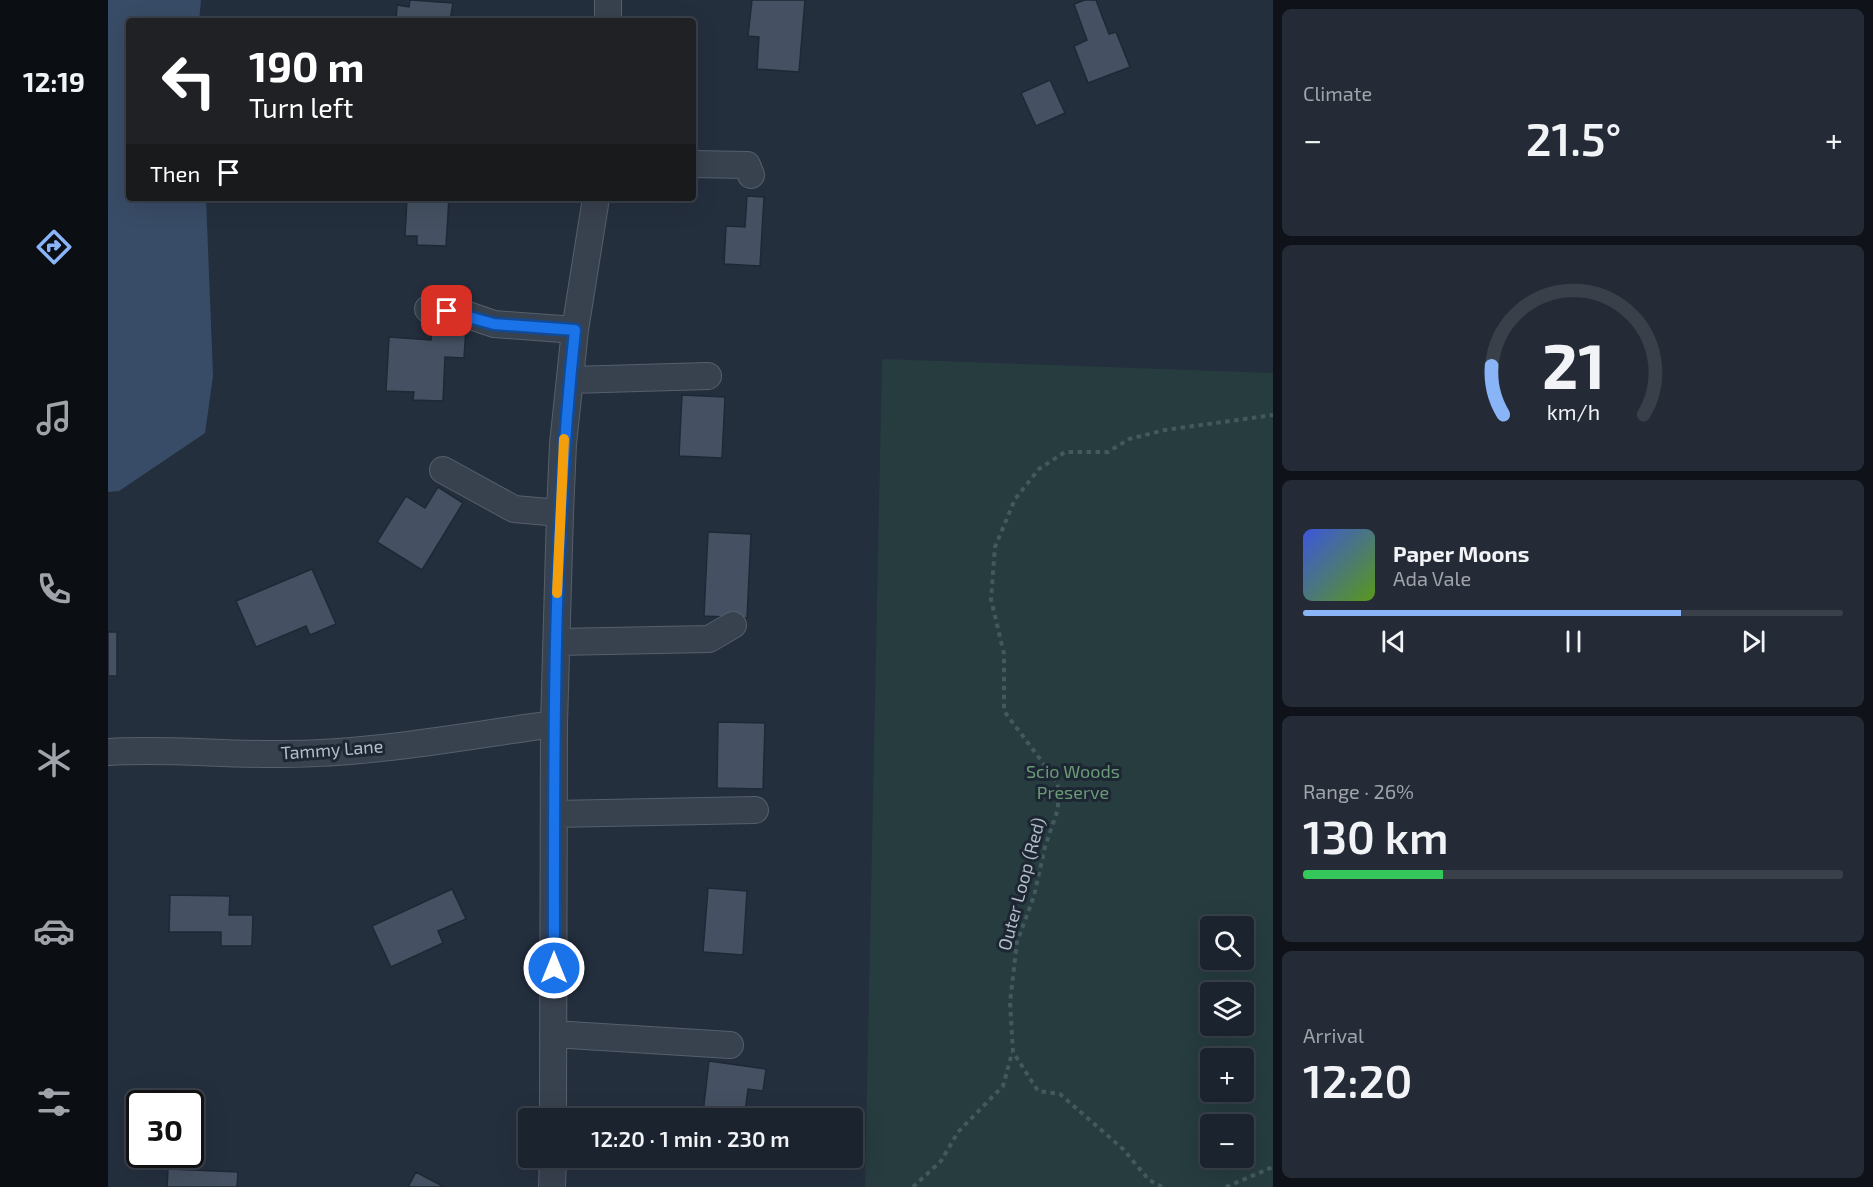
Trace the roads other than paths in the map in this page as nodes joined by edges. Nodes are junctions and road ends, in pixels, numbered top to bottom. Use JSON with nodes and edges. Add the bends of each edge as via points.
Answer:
{"nodes":[{"id":1,"x":608,"y":0,"type":"edge"},
{"id":2,"x":608,"y":18,"type":"edge"},
{"id":3,"x":696,"y":164,"type":"edge"},
{"id":4,"x":751,"y":175,"type":"dead end"},
{"id":5,"x":596,"y":201,"type":"edge"},
{"id":6,"x":428,"y":309,"type":"dead end"},
{"id":7,"x":575,"y":330,"type":"junction"},
{"id":8,"x":708,"y":376,"type":"dead end"},
{"id":9,"x":570,"y":381,"type":"junction"},
{"id":10,"x":443,"y":470,"type":"dead end"},
{"id":11,"x":560,"y":513,"type":"junction"},
{"id":12,"x":733,"y":625,"type":"dead end"},
{"id":13,"x":556,"y":642,"type":"junction"},
{"id":14,"x":554,"y":724,"type":"junction"},
{"id":15,"x":108,"y":752,"type":"edge"},
{"id":16,"x":755,"y":810,"type":"dead end"},
{"id":17,"x":554,"y":814,"type":"junction"},
{"id":18,"x":553,"y":1034,"type":"junction"},
{"id":19,"x":730,"y":1045,"type":"dead end"},
{"id":20,"x":553,"y":1108,"type":"edge"},
{"id":21,"x":552,"y":1168,"type":"edge"},
{"id":22,"x":552,"y":1187,"type":"edge"}],
"edges":[{"from":1,"to":2,"type":"street"},
{"from":3,"to":4,"type":"street","via":[[747,165]]},
{"from":5,"to":7,"type":"street"},
{"from":6,"to":7,"type":"street","via":[[465,314],[494,324]]},
{"from":7,"to":9,"type":"street"},
{"from":8,"to":9,"type":"street"},
{"from":9,"to":11,"type":"street"},
{"from":10,"to":11,"type":"street","via":[[514,509]]},
{"from":11,"to":13,"type":"street"},
{"from":12,"to":13,"type":"street","via":[[709,639]]},
{"from":13,"to":14,"type":"street"},
{"from":14,"to":15,"type":"street","name":"Tammy Lane","via":[[322,752]]},
{"from":14,"to":17,"type":"street"},
{"from":16,"to":17,"type":"street"},
{"from":17,"to":18,"type":"street"},
{"from":18,"to":19,"type":"street"},
{"from":18,"to":20,"type":"street"},
{"from":21,"to":22,"type":"street"}]}
